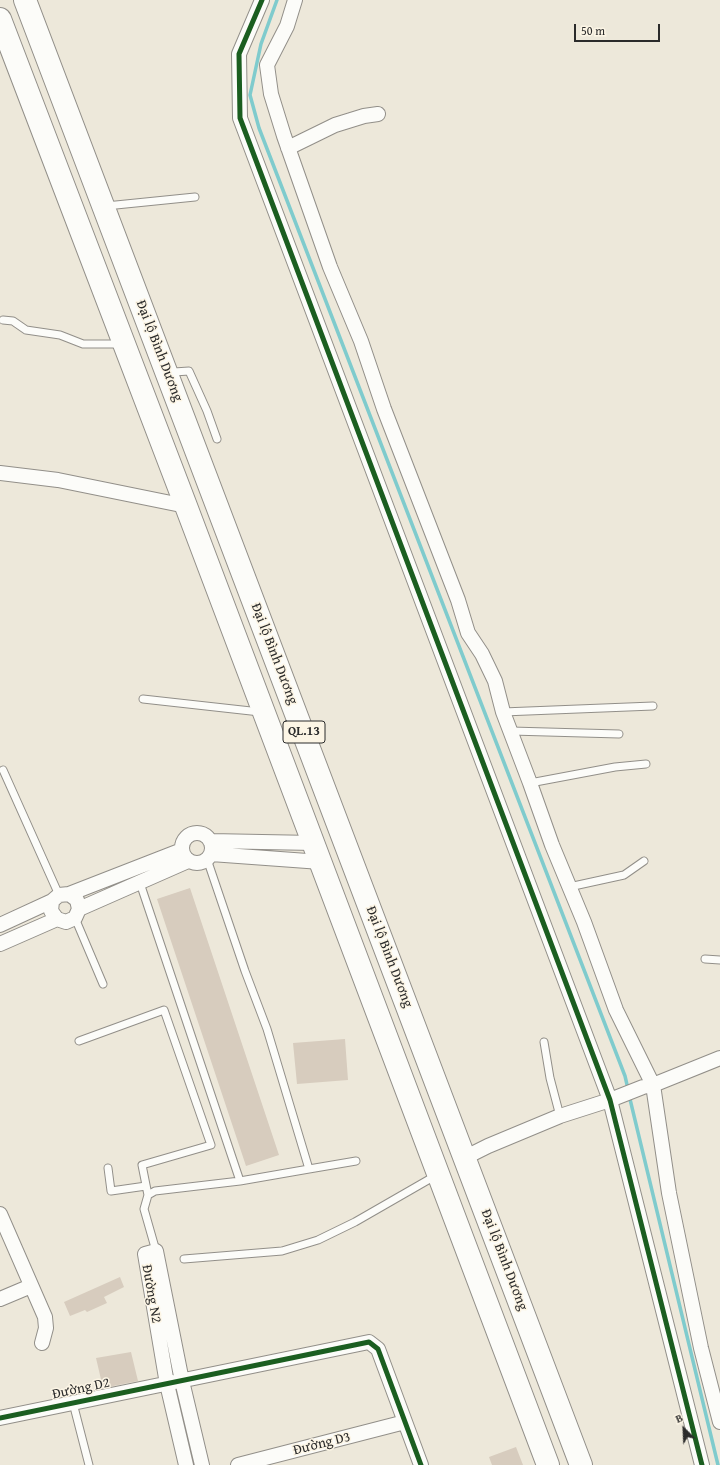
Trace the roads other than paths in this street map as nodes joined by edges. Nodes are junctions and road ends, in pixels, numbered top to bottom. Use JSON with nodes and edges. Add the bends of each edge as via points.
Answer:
{"nodes":[{"id":1,"x":26,"y":0,"type":"edge"},
{"id":2,"x":262,"y":0,"type":"edge"},
{"id":3,"x":295,"y":0,"type":"edge"},
{"id":4,"x":0,"y":19,"type":"edge"},
{"id":5,"x":378,"y":114,"type":"dead end"},
{"id":6,"x":288,"y":148,"type":"junction"},
{"id":7,"x":195,"y":197,"type":"dead end"},
{"id":8,"x":104,"y":206,"type":"junction"},
{"id":9,"x":3,"y":320,"type":"dead end"},
{"id":10,"x":123,"y":344,"type":"junction"},
{"id":11,"x":163,"y":363,"type":"junction"},
{"id":12,"x":218,"y":439,"type":"dead end"},
{"id":13,"x":0,"y":473,"type":"edge"},
{"id":14,"x":186,"y":506,"type":"junction"},
{"id":15,"x":143,"y":699,"type":"dead end"},
{"id":16,"x":653,"y":706,"type":"dead end"},
{"id":17,"x":264,"y":712,"type":"junction"},
{"id":18,"x":503,"y":712,"type":"junction"},
{"id":19,"x":511,"y":731,"type":"junction"},
{"id":20,"x":619,"y":734,"type":"dead end"},
{"id":21,"x":646,"y":764,"type":"dead end"},
{"id":22,"x":3,"y":770,"type":"dead end"},
{"id":23,"x":530,"y":783,"type":"junction"},
{"id":24,"x":345,"y":841,"type":"junction"},
{"id":25,"x":210,"y":852,"type":"junction"},
{"id":26,"x":317,"y":852,"type":"junction"},
{"id":27,"x":185,"y":855,"type":"junction"},
{"id":28,"x":644,"y":861,"type":"dead end"},
{"id":29,"x":140,"y":883,"type":"junction"},
{"id":30,"x":569,"y":888,"type":"junction"},
{"id":31,"x":60,"y":897,"type":"junction"},
{"id":32,"x":77,"y":914,"type":"junction"},
{"id":33,"x":56,"y":919,"type":"junction"},
{"id":34,"x":0,"y":925,"type":"edge"},
{"id":35,"x":0,"y":944,"type":"edge"},
{"id":36,"x":705,"y":959,"type":"dead end"},
{"id":37,"x":720,"y":960,"type":"edge"},
{"id":38,"x":103,"y":984,"type":"dead end"},
{"id":39,"x":79,"y":1040,"type":"dead end"},
{"id":40,"x":544,"y":1042,"type":"dead end"},
{"id":41,"x":720,"y":1058,"type":"edge"},
{"id":42,"x":648,"y":1086,"type":"junction"},
{"id":43,"x":610,"y":1100,"type":"junction"},
{"id":44,"x":560,"y":1116,"type":"junction"},
{"id":45,"x":466,"y":1157,"type":"junction"},
{"id":46,"x":356,"y":1161,"type":"dead end"},
{"id":47,"x":108,"y":1168,"type":"dead end"},
{"id":48,"x":309,"y":1169,"type":"junction"},
{"id":49,"x":439,"y":1174,"type":"junction"},
{"id":50,"x":240,"y":1181,"type":"junction"},
{"id":51,"x":146,"y":1186,"type":"junction"},
{"id":52,"x":148,"y":1195,"type":"junction"},
{"id":53,"x":0,"y":1214,"type":"edge"},
{"id":54,"x":156,"y":1251,"type":"junction"},
{"id":55,"x":184,"y":1259,"type":"dead end"},
{"id":56,"x":30,"y":1286,"type":"junction"},
{"id":57,"x":0,"y":1299,"type":"edge"},
{"id":58,"x":42,"y":1344,"type":"dead end"},
{"id":59,"x":182,"y":1381,"type":"junction"},
{"id":60,"x":167,"y":1384,"type":"junction"},
{"id":61,"x":74,"y":1402,"type":"junction"},
{"id":62,"x":0,"y":1418,"type":"edge"},
{"id":63,"x":406,"y":1422,"type":"junction"},
{"id":64,"x":720,"y":1422,"type":"edge"},
{"id":65,"x":89,"y":1465,"type":"edge"},
{"id":66,"x":186,"y":1465,"type":"edge"},
{"id":67,"x":202,"y":1465,"type":"edge"},
{"id":68,"x":238,"y":1465,"type":"edge"},
{"id":69,"x":421,"y":1465,"type":"edge"},
{"id":70,"x":548,"y":1465,"type":"edge"},
{"id":71,"x":581,"y":1465,"type":"edge"},
{"id":72,"x":702,"y":1465,"type":"edge"}],
"edges":[{"from":1,"to":8,"type":"highway","name":"Đại lộ Bình Dương","number":"QL.13"},
{"from":2,"to":43,"type":"street","via":[[239,54],[240,118]]},
{"from":3,"to":6,"type":"street","via":[[287,26],[267,65],[271,94]]},
{"from":4,"to":10,"type":"highway","name":"Đại lộ Bình Dương","number":"QL.13"},
{"from":5,"to":6,"type":"street","via":[[335,125]]},
{"from":6,"to":18,"type":"street","via":[[330,267],[361,341],[384,409],[458,600],[468,633],[495,681]]},
{"from":7,"to":8,"type":"lane"},
{"from":8,"to":11,"type":"highway","name":"Đại lộ Bình Dương","number":"QL.13"},
{"from":9,"to":10,"type":"lane","via":[[13,321],[26,330],[60,335],[83,344]]},
{"from":10,"to":14,"type":"highway","name":"Đại lộ Bình Dương","number":"QL.13"},
{"from":11,"to":12,"type":"lane","via":[[174,372],[189,371]]},
{"from":11,"to":24,"type":"highway","name":"Đại lộ Bình Dương","number":"QL.13"},
{"from":13,"to":14,"type":"street","via":[[58,480]]},
{"from":14,"to":17,"type":"highway","name":"Đại lộ Bình Dương","number":"QL.13"},
{"from":15,"to":17,"type":"lane"},
{"from":16,"to":18,"type":"lane"},
{"from":17,"to":26,"type":"highway","name":"Đại lộ Bình Dương","number":"QL.13"},
{"from":18,"to":19,"type":"street"},
{"from":19,"to":20,"type":"lane"},
{"from":19,"to":23,"type":"street"},
{"from":21,"to":23,"type":"lane","via":[[615,767]]},
{"from":22,"to":31,"type":"lane"},
{"from":23,"to":30,"type":"street"},
{"from":24,"to":26,"type":"highway"},
{"from":24,"to":45,"type":"highway","name":"Đại lộ Bình Dương","number":"QL.13"},
{"from":25,"to":26,"type":"street"},
{"from":25,"to":26,"type":"street"},
{"from":25,"to":27,"type":"street","via":[[198,864]]},
{"from":25,"to":27,"type":"street","via":[[204,835],[196,834],[183,842]]},
{"from":25,"to":48,"type":"lane","via":[[245,972],[268,1029]]},
{"from":26,"to":49,"type":"highway","name":"Đại lộ Bình Dương","number":"QL.13"},
{"from":27,"to":29,"type":"street"},
{"from":27,"to":31,"type":"street"},
{"from":28,"to":30,"type":"lane","via":[[624,875]]},
{"from":29,"to":32,"type":"street"},
{"from":29,"to":50,"type":"lane"},
{"from":30,"to":42,"type":"street"},
{"from":31,"to":32,"type":"street","via":[[77,900]]},
{"from":31,"to":33,"type":"street","via":[[51,911]]},
{"from":31,"to":34,"type":"street"},
{"from":32,"to":33,"type":"street","via":[[66,922]]},
{"from":32,"to":38,"type":"lane"},
{"from":33,"to":35,"type":"street"},
{"from":36,"to":37,"type":"lane"},
{"from":39,"to":51,"type":"lane","via":[[164,1010],[211,1146],[142,1165]]},
{"from":40,"to":44,"type":"lane"},
{"from":41,"to":42,"type":"street"},
{"from":42,"to":43,"type":"street"},
{"from":42,"to":64,"type":"street","via":[[701,1348]]},
{"from":43,"to":44,"type":"street"},
{"from":43,"to":72,"type":"street"},
{"from":44,"to":45,"type":"street"},
{"from":45,"to":49,"type":"highway"},
{"from":45,"to":71,"type":"highway","name":"Đại lộ Bình Dương","number":"QL.13"},
{"from":46,"to":48,"type":"lane"},
{"from":47,"to":51,"type":"lane","via":[[111,1191]]},
{"from":48,"to":50,"type":"lane"},
{"from":49,"to":55,"type":"lane","via":[[318,1240],[282,1251]]},
{"from":49,"to":70,"type":"highway","name":"Đại lộ Bình Dương","number":"QL.13"},
{"from":50,"to":52,"type":"lane","via":[[155,1191]]},
{"from":51,"to":52,"type":"lane"},
{"from":52,"to":54,"type":"lane","via":[[144,1209]]},
{"from":53,"to":56,"type":"street"},
{"from":54,"to":59,"type":"street","name":"Đường N2"},
{"from":54,"to":60,"type":"street","name":"Đường N2","via":[[145,1254]]},
{"from":56,"to":57,"type":"street"},
{"from":56,"to":58,"type":"street","via":[[45,1317],[46,1328]]},
{"from":59,"to":60,"type":"street","name":"Đường D2"},
{"from":59,"to":63,"type":"street","name":"Đường D2","via":[[369,1342],[378,1349]]},
{"from":59,"to":67,"type":"street","name":"Đường N2"},
{"from":60,"to":61,"type":"street","name":"Đường D2"},
{"from":60,"to":66,"type":"street","name":"Đường N2"},
{"from":61,"to":62,"type":"street","name":"Đường D2"},
{"from":61,"to":65,"type":"lane"},
{"from":63,"to":68,"type":"street","name":"Đường D3"},
{"from":63,"to":69,"type":"street","name":"Đường D2"}]}
